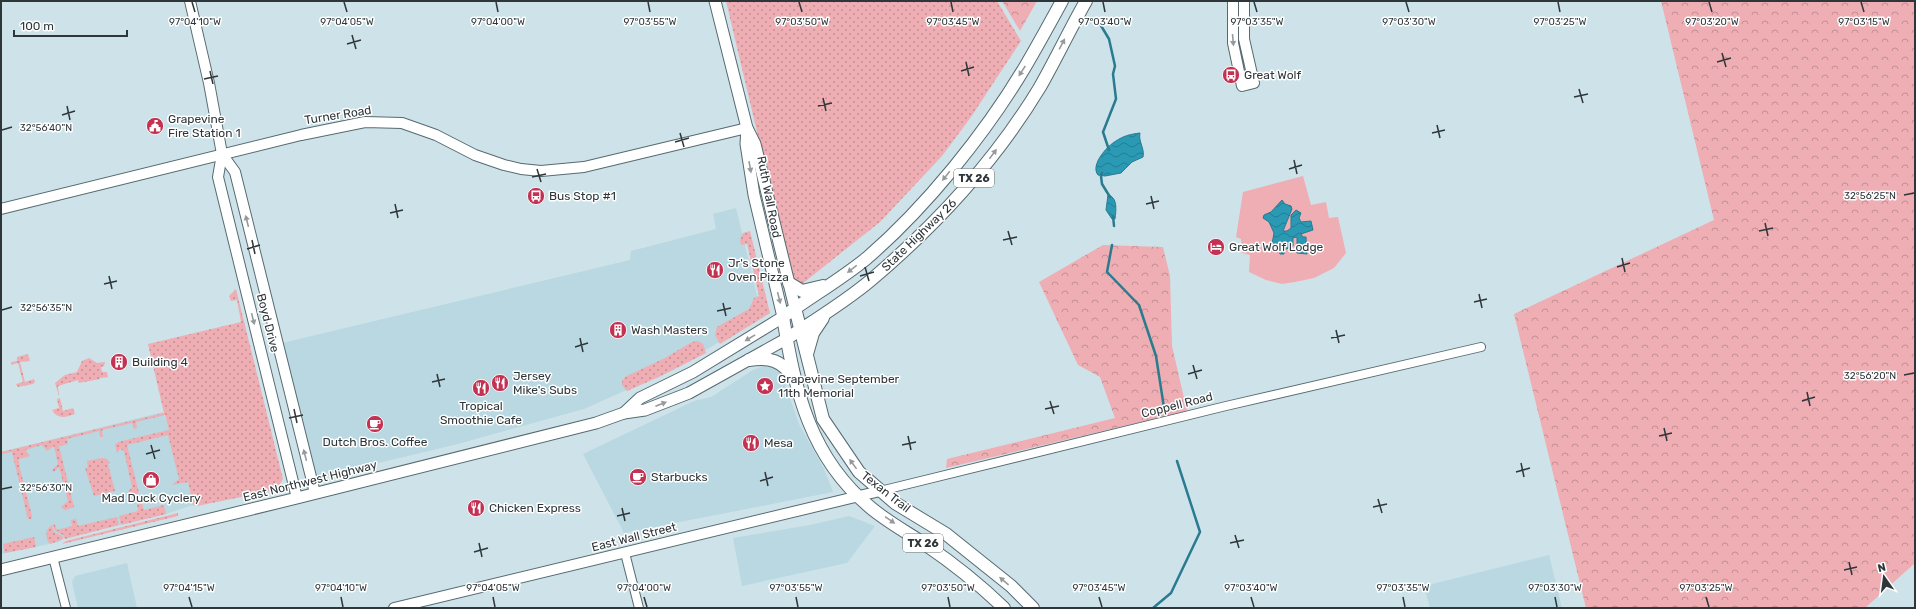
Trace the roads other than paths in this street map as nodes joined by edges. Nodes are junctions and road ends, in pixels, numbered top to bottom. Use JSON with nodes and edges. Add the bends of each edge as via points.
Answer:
{"nodes":[{"id":1,"x":190,"y":1,"type":"edge"},
{"id":2,"x":715,"y":1,"type":"edge"},
{"id":3,"x":1062,"y":1,"type":"edge"},
{"id":4,"x":1086,"y":1,"type":"edge"},
{"id":5,"x":1233,"y":1,"type":"edge"},
{"id":6,"x":1244,"y":1,"type":"edge"},
{"id":7,"x":746,"y":128,"type":"junction"},
{"id":8,"x":222,"y":154,"type":"junction"},
{"id":9,"x":1,"y":209,"type":"edge"},
{"id":10,"x":240,"y":266,"type":"junction"},
{"id":11,"x":259,"y":269,"type":"junction"},
{"id":12,"x":244,"y":281,"type":"junction"},
{"id":13,"x":834,"y":283,"type":"junction"},
{"id":14,"x":789,"y":284,"type":"junction"},
{"id":15,"x":835,"y":307,"type":"junction"},
{"id":16,"x":795,"y":308,"type":"junction"},
{"id":17,"x":783,"y":318,"type":"junction"},
{"id":18,"x":800,"y":330,"type":"junction"},
{"id":19,"x":786,"y":339,"type":"junction"},
{"id":20,"x":1481,"y":347,"type":"dead end"},
{"id":21,"x":806,"y":355,"type":"junction"},
{"id":22,"x":749,"y":360,"type":"junction"},
{"id":23,"x":794,"y":379,"type":"junction"},
{"id":24,"x":624,"y":413,"type":"junction"},
{"id":25,"x":880,"y":491,"type":"junction"},
{"id":26,"x":315,"y":493,"type":"junction"},
{"id":27,"x":859,"y":496,"type":"junction"},
{"id":28,"x":297,"y":498,"type":"junction"},
{"id":29,"x":625,"y":553,"type":"junction"},
{"id":30,"x":53,"y":557,"type":"junction"},
{"id":31,"x":1,"y":570,"type":"edge"},
{"id":32,"x":66,"y":608,"type":"edge"},
{"id":33,"x":394,"y":608,"type":"edge"},
{"id":34,"x":639,"y":608,"type":"edge"},
{"id":35,"x":1004,"y":608,"type":"edge"},
{"id":36,"x":1032,"y":608,"type":"edge"}],
"edges":[{"from":1,"to":8,"type":"street","name":"Boyd Drive"},
{"from":2,"to":7,"type":"main road","name":"Ruth Wall Road"},
{"from":3,"to":13,"type":"main road","name":"State Highway 26","number":"TX 26","one_way":true,"via":[[994,114],[935,189],[901,226]]},
{"from":15,"to":4,"type":"main road","name":"State Highway 26","number":"TX 26","one_way":true,"via":[[871,280],[963,192],[1012,128],[1040,86]]},
{"from":5,"to":6,"type":"street","one_way":true,"via":[[1233,43],[1242,86],[1254,83],[1244,39]]},
{"from":7,"to":8,"type":"street","name":"Turner Road","via":[[566,170],[527,170],[504,165],[475,155],[436,135],[402,123],[383,122],[365,122],[304,134]]},
{"from":7,"to":14,"type":"main road","name":"Ruth Wall Road","via":[[755,144]]},
{"from":7,"to":17,"type":"main road","name":"Ruth Wall Road","one_way":true,"via":[[746,144],[756,201]]},
{"from":8,"to":9,"type":"street","name":"Turner Road"},
{"from":8,"to":10,"type":"street","name":"Boyd Drive","via":[[218,177]]},
{"from":11,"to":8,"type":"street","name":"Boyd Drive","one_way":true,"via":[[235,172]]},
{"from":10,"to":11,"type":"street"},
{"from":10,"to":12,"type":"street","name":"Boyd Drive"},
{"from":11,"to":12,"type":"street"},
{"from":26,"to":11,"type":"street","name":"Boyd Drive","one_way":true},
{"from":12,"to":28,"type":"street","name":"Boyd Drive","one_way":true},
{"from":13,"to":14,"type":"main road","via":[[802,291]]},
{"from":13,"to":16,"type":"main road","name":"State Highway 26","number":"TX 26"},
{"from":14,"to":16,"type":"main road","name":"Ruth Wall Road"},
{"from":15,"to":18,"type":"main road","name":"State Highway 26","number":"TX 26"},
{"from":15,"to":21,"type":"main road","number":"TX 26","via":[[824,316],[813,333]]},
{"from":16,"to":17,"type":"main road","name":"State Highway 26","number":"TX 26"},
{"from":16,"to":18,"type":"main road","name":"Texan Trail"},
{"from":17,"to":19,"type":"main road","name":"Texan Trail","number":"TX 26"},
{"from":17,"to":24,"type":"main road","name":"East Northwest Highway","one_way":true,"via":[[693,372],[640,398]]},
{"from":18,"to":19,"type":"main road","name":"State Highway 26","number":"TX 26"},
{"from":18,"to":21,"type":"main road","name":"Texan Trail"},
{"from":19,"to":22,"type":"main road","name":"East Northwest Highway"},
{"from":19,"to":23,"type":"main road","name":"Texan Trail","number":"TX 26"},
{"from":20,"to":25,"type":"street","name":"Coppell Road","via":[[1226,406]]},
{"from":25,"to":21,"type":"main road","name":"Texan Trail","number":"TX 26","one_way":true,"via":[[859,472],[823,419]]},
{"from":22,"to":23,"type":"main road","via":[[764,358],[778,362]]},
{"from":24,"to":22,"type":"main road","name":"East Northwest Highway","one_way":true,"via":[[645,410],[689,393]]},
{"from":23,"to":27,"type":"main road","name":"Texan Trail","number":"TX 26","via":[[810,427],[825,454]]},
{"from":24,"to":26,"type":"main road","name":"East Northwest Highway"},
{"from":25,"to":27,"type":"street","name":"East Wall Street"},
{"from":36,"to":25,"type":"main road","name":"Texan Trail","number":"TX 26","one_way":true,"via":[[1011,586],[946,534]]},
{"from":26,"to":28,"type":"main road","name":"East Northwest Highway"},
{"from":27,"to":29,"type":"street","name":"East Wall Street"},
{"from":27,"to":35,"type":"main road","name":"Texan Trail","number":"TX 26","one_way":true,"via":[[871,508],[959,570]]},
{"from":28,"to":30,"type":"main road","name":"East Northwest Highway"},
{"from":29,"to":33,"type":"street","name":"East Wall Street"},
{"from":29,"to":34,"type":"street"},
{"from":30,"to":31,"type":"main road","name":"East Northwest Highway"},
{"from":30,"to":32,"type":"street"}]}
